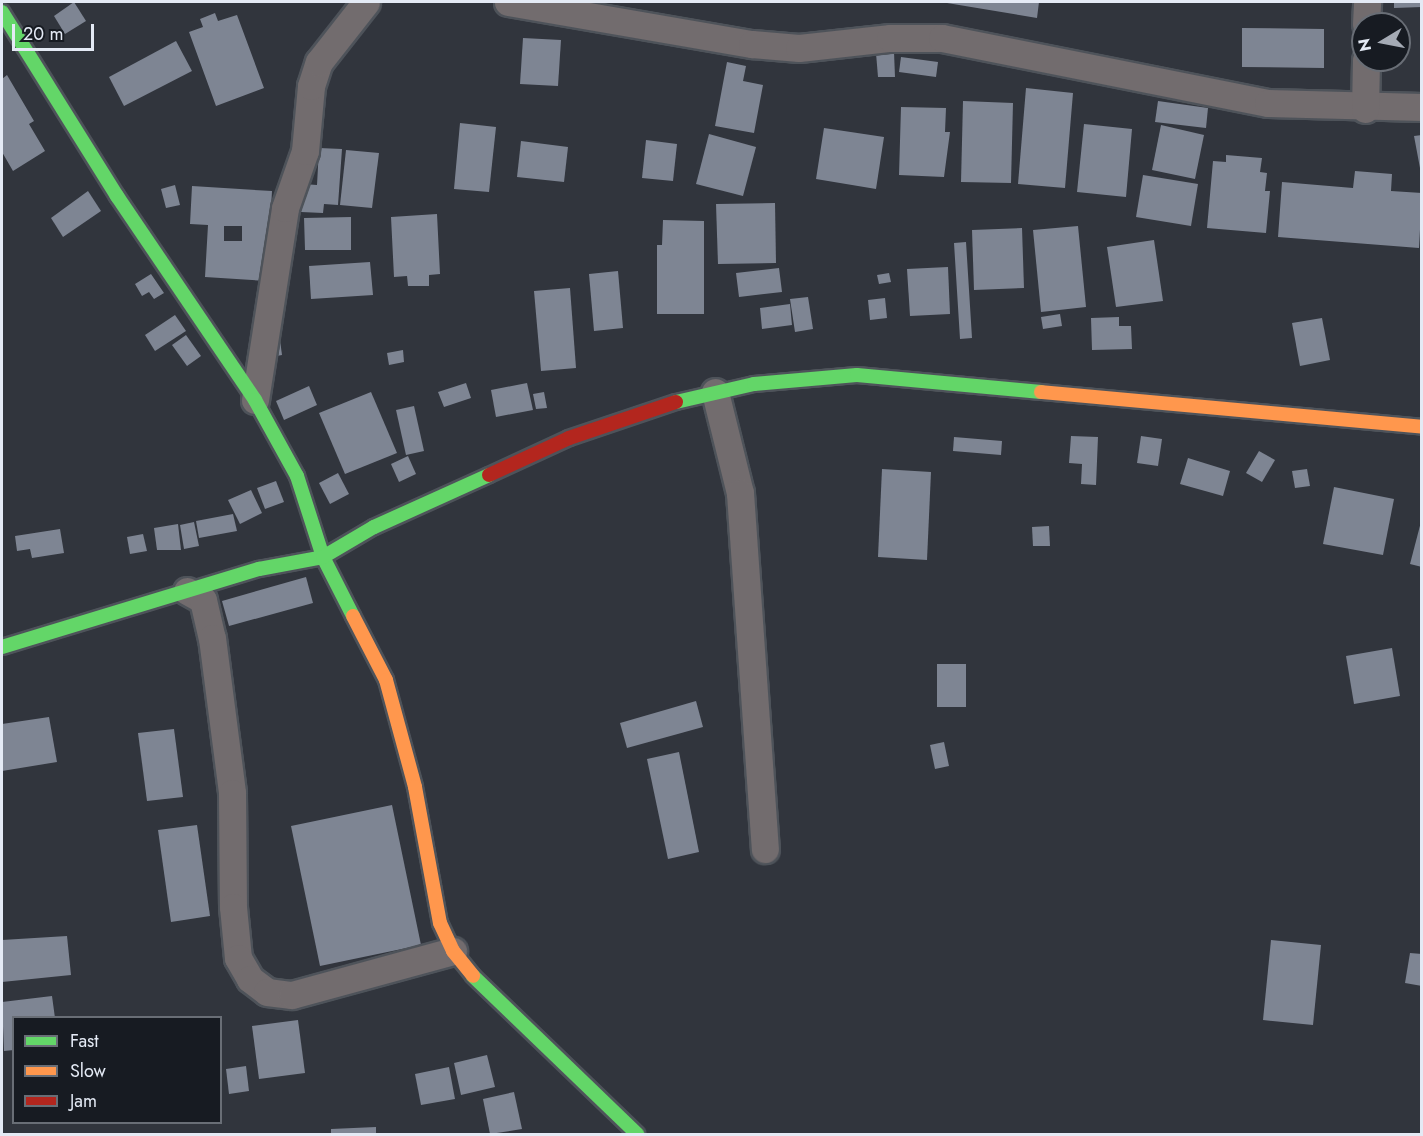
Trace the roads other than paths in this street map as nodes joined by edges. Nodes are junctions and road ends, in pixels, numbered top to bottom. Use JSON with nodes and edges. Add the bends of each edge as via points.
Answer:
{"nodes":[{"id":1,"x":366,"y":2,"type":"edge"},
{"id":2,"x":508,"y":2,"type":"edge"},
{"id":3,"x":2,"y":12,"type":"edge"},
{"id":4,"x":1366,"y":72,"type":"edge"},
{"id":5,"x":1422,"y":107,"type":"edge"},
{"id":6,"x":1365,"y":108,"type":"junction"},
{"id":7,"x":715,"y":392,"type":"junction"},
{"id":8,"x":255,"y":400,"type":"junction"},
{"id":9,"x":1422,"y":428,"type":"edge"},
{"id":10,"x":323,"y":557,"type":"junction"},
{"id":11,"x":187,"y":591,"type":"junction"},
{"id":12,"x":2,"y":647,"type":"edge"},
{"id":13,"x":765,"y":849,"type":"dead end"},
{"id":14,"x":453,"y":951,"type":"junction"},
{"id":15,"x":637,"y":1134,"type":"edge"}],
"edges":[{"from":1,"to":8,"type":"street","via":[[319,62],[310,86],[305,151],[285,208]]},
{"from":2,"to":6,"type":"street","via":[[752,44],[799,48],[890,38],[942,38],[1268,103]]},
{"from":3,"to":8,"type":"main road","via":[[117,196]]},
{"from":4,"to":6,"type":"street"},
{"from":5,"to":6,"type":"street"},
{"from":7,"to":9,"type":"main road","via":[[786,380],[857,375]]},
{"from":7,"to":10,"type":"main road","via":[[651,408],[569,438],[374,527]]},
{"from":7,"to":13,"type":"street","via":[[740,493]]},
{"from":8,"to":10,"type":"main road","via":[[297,476]]},
{"from":10,"to":11,"type":"main road","via":[[259,569]]},
{"from":10,"to":14,"type":"main road","via":[[386,680],[415,788],[440,923]]},
{"from":11,"to":12,"type":"main road"},
{"from":11,"to":14,"type":"street","via":[[203,600],[212,638],[232,793],[233,907],[238,958],[250,979],[267,992],[292,995]]},
{"from":14,"to":15,"type":"main road","via":[[486,992],[555,1051]]}]}
